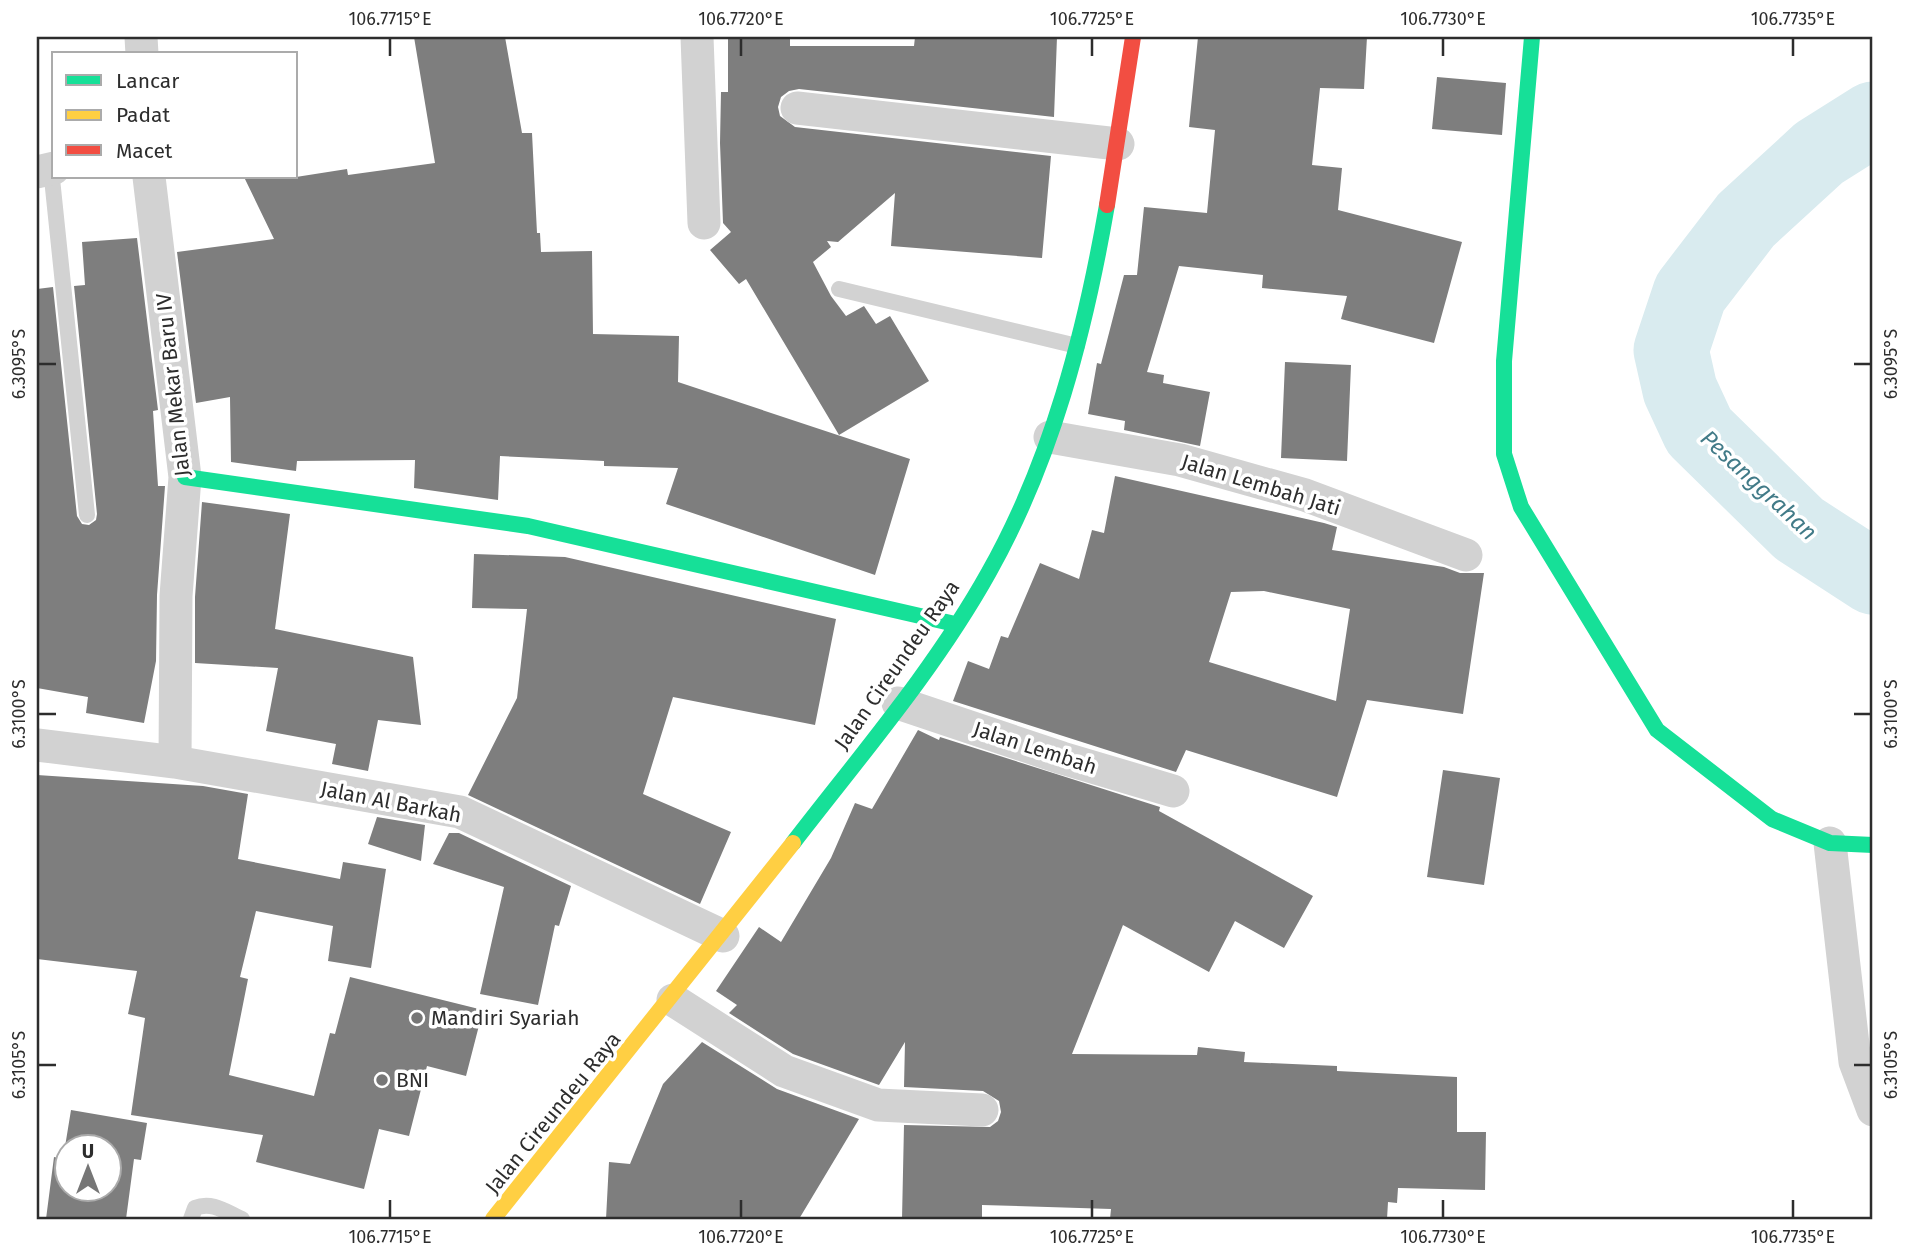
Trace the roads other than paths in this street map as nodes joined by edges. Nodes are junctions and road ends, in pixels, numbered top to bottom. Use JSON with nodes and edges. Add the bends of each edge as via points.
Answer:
{"nodes":[{"id":1,"x":697,"y":37,"type":"edge"},
{"id":2,"x":1133,"y":37,"type":"edge"},
{"id":3,"x":1532,"y":37,"type":"edge"},
{"id":4,"x":797,"y":108,"type":"dead end"},
{"id":5,"x":1118,"y":144,"type":"junction"},
{"id":6,"x":47,"y":170,"type":"edge"},
{"id":7,"x":149,"y":178,"type":"edge"},
{"id":8,"x":704,"y":223,"type":"dead end"},
{"id":9,"x":839,"y":289,"type":"dead end"},
{"id":10,"x":1077,"y":346,"type":"junction"},
{"id":11,"x":1050,"y":436,"type":"junction"},
{"id":12,"x":185,"y":477,"type":"junction"},
{"id":13,"x":87,"y":515,"type":"dead end"},
{"id":14,"x":1466,"y":555,"type":"dead end"},
{"id":15,"x":955,"y":624,"type":"junction"},
{"id":16,"x":898,"y":703,"type":"junction"},
{"id":17,"x":37,"y":745,"type":"edge"},
{"id":18,"x":176,"y":762,"type":"junction"},
{"id":19,"x":1172,"y":791,"type":"dead end"},
{"id":20,"x":1830,"y":843,"type":"junction"},
{"id":21,"x":1873,"y":845,"type":"edge"},
{"id":22,"x":723,"y":936,"type":"junction"},
{"id":23,"x":673,"y":1000,"type":"junction"},
{"id":24,"x":982,"y":1110,"type":"dead end"},
{"id":25,"x":1873,"y":1111,"type":"edge"},
{"id":26,"x":191,"y":1219,"type":"edge"},
{"id":27,"x":242,"y":1219,"type":"edge"},
{"id":28,"x":493,"y":1219,"type":"edge"}],
"edges":[{"from":1,"to":8,"type":"street"},
{"from":2,"to":5,"type":"street","name":"Jalan Cireundeu Raya"},
{"from":3,"to":20,"type":"street","via":[[1504,362],[1504,454],[1521,507],[1657,730],[1772,819]]},
{"from":4,"to":5,"type":"street"},
{"from":5,"to":10,"type":"street","name":"Jalan Cireundeu Raya"},
{"from":6,"to":13,"type":"lane"},
{"from":7,"to":12,"type":"street","name":"Jalan Mekar Baru IV"},
{"from":9,"to":10,"type":"lane"},
{"from":10,"to":11,"type":"street","name":"Jalan Cireundeu Raya"},
{"from":11,"to":14,"type":"street","name":"Jalan Lembah Jati","via":[[1180,460],[1305,495]]},
{"from":11,"to":15,"type":"street","name":"Jalan Cireundeu Raya","via":[[1005,544]]},
{"from":12,"to":15,"type":"street","via":[[528,526]]},
{"from":12,"to":18,"type":"street","name":"Jalan Mekar Baru IV","via":[[176,596]]},
{"from":15,"to":16,"type":"street","name":"Jalan Cireundeu Raya"},
{"from":16,"to":19,"type":"street","name":"Jalan Lembah"},
{"from":16,"to":22,"type":"street","name":"Jalan Cireundeu Raya"},
{"from":17,"to":18,"type":"street","name":"Jalan Al Barkah"},
{"from":18,"to":22,"type":"street","name":"Jalan Al Barkah","via":[[460,812]]},
{"from":20,"to":21,"type":"street"},
{"from":20,"to":25,"type":"street","via":[[1854,1062]]},
{"from":22,"to":23,"type":"street","name":"Jalan Cireundeu Raya"},
{"from":23,"to":24,"type":"street","via":[[784,1071],[878,1105]]},
{"from":23,"to":28,"type":"street","name":"Jalan Cireundeu Raya"},
{"from":26,"to":27,"type":"lane","via":[[195,1208],[202,1205]]}]}
